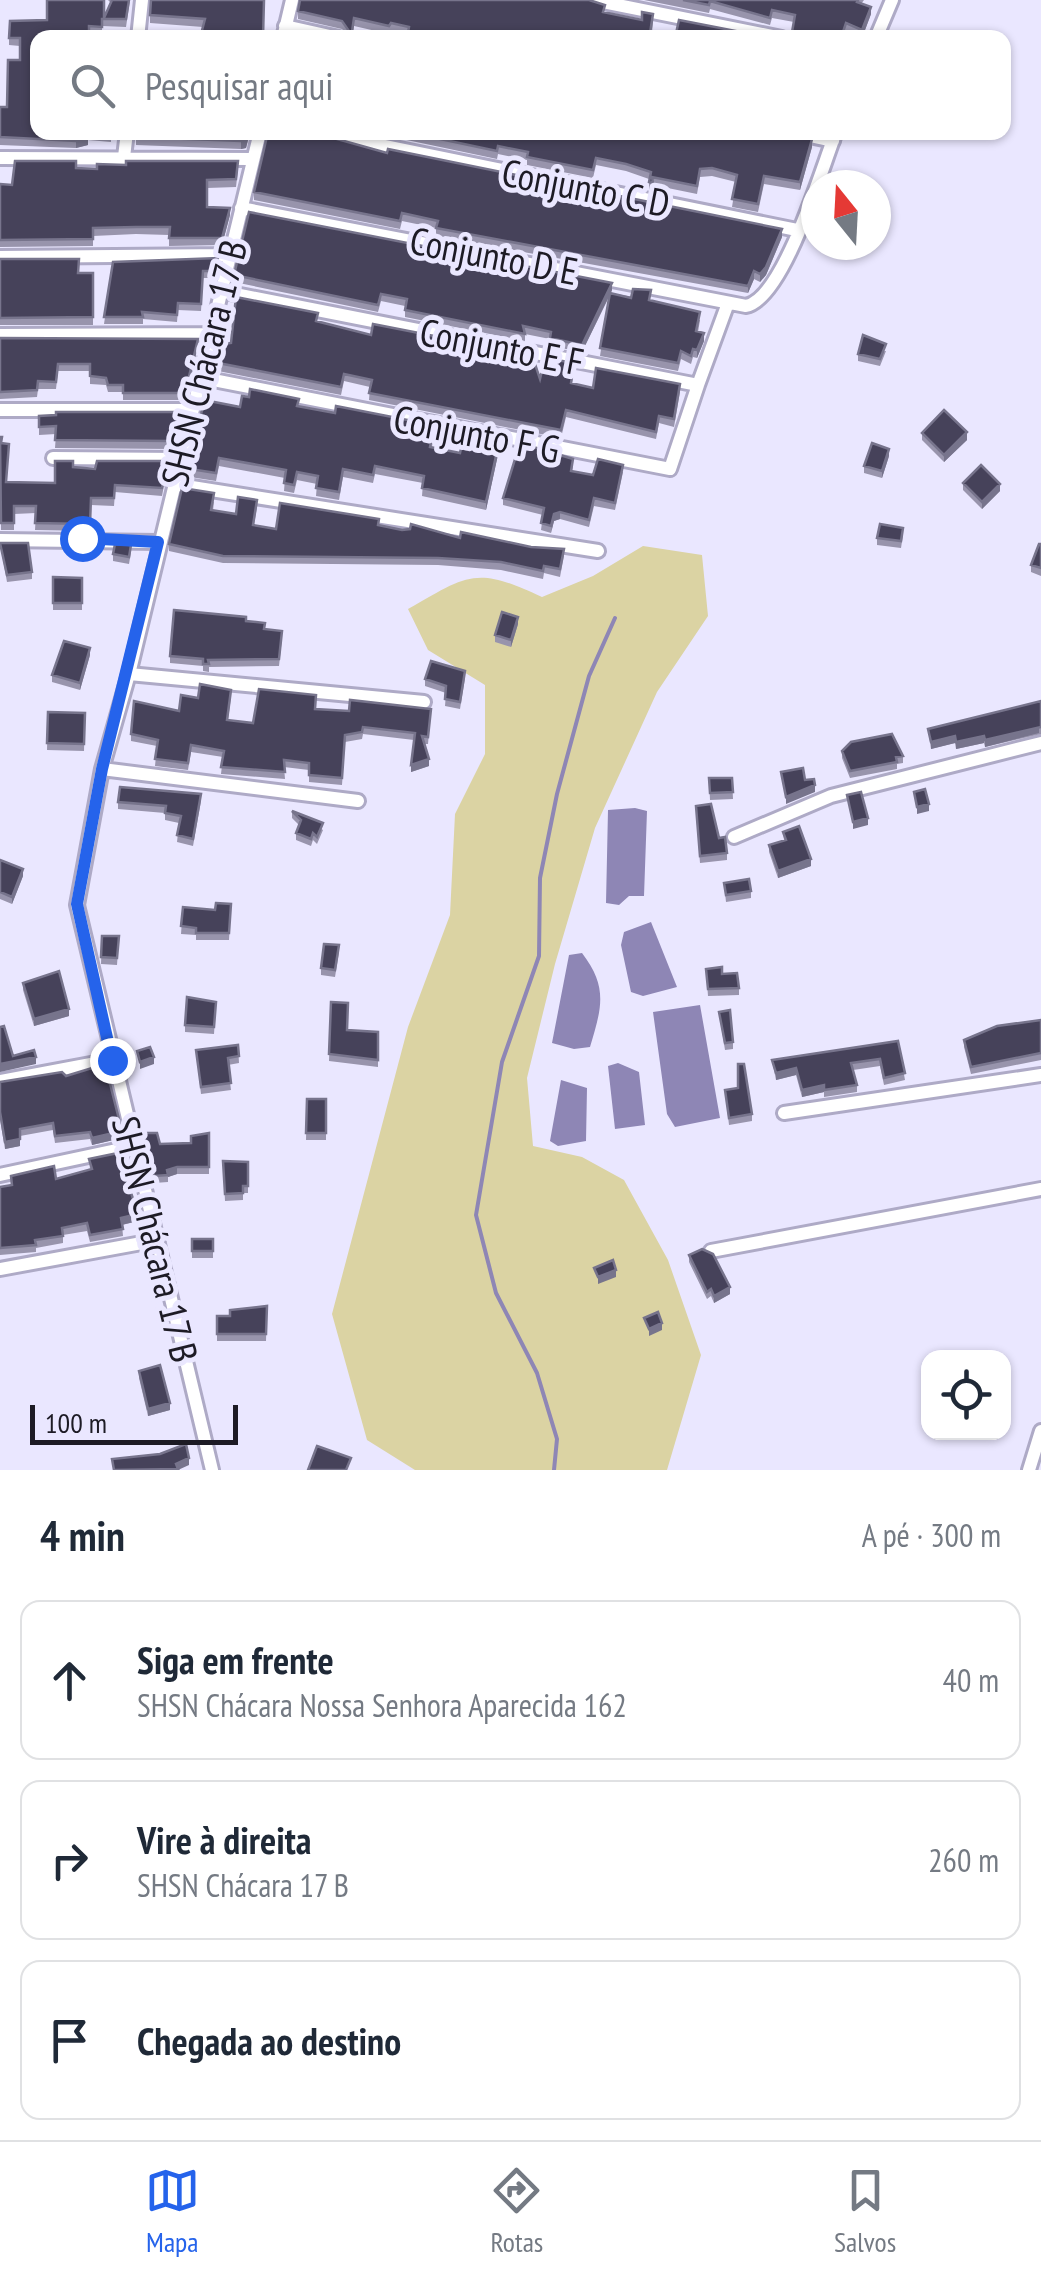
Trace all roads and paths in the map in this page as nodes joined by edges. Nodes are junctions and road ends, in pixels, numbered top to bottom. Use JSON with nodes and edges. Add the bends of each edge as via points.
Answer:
{"nodes":[{"id":1,"x":142,"y":0,"type":"edge"},
{"id":2,"x":292,"y":0,"type":"edge"},
{"id":3,"x":593,"y":0,"type":"edge"},
{"id":4,"x":892,"y":0,"type":"edge"},
{"id":5,"x":139,"y":30,"type":"edge"},
{"id":6,"x":284,"y":30,"type":"edge"},
{"id":7,"x":742,"y":30,"type":"edge"},
{"id":8,"x":879,"y":30,"type":"edge"},
{"id":9,"x":126,"y":140,"type":"edge"},
{"id":10,"x":258,"y":140,"type":"edge"},
{"id":11,"x":355,"y":140,"type":"edge"},
{"id":12,"x":833,"y":140,"type":"edge"},
{"id":13,"x":124,"y":157,"type":"junction"},
{"id":14,"x":0,"y":158,"type":"edge"},
{"id":15,"x":253,"y":159,"type":"junction"},
{"id":16,"x":241,"y":208,"type":"junction"},
{"id":17,"x":798,"y":230,"type":"junction"},
{"id":18,"x":229,"y":255,"type":"junction"},
{"id":19,"x":0,"y":257,"type":"edge"},
{"id":20,"x":220,"y":291,"type":"junction"},
{"id":21,"x":728,"y":304,"type":"junction"},
{"id":22,"x":209,"y":334,"type":"junction"},
{"id":23,"x":0,"y":335,"type":"edge"},
{"id":24,"x":198,"y":377,"type":"junction"},
{"id":25,"x":698,"y":386,"type":"junction"},
{"id":26,"x":0,"y":410,"type":"edge"},
{"id":27,"x":190,"y":410,"type":"junction"},
{"id":28,"x":53,"y":458,"type":"edge"},
{"id":29,"x":179,"y":459,"type":"junction"},
{"id":30,"x":174,"y":484,"type":"junction"},
{"id":31,"x":0,"y":540,"type":"edge"},
{"id":32,"x":158,"y":542,"type":"junction"},
{"id":33,"x":598,"y":550,"type":"dead end"},
{"id":34,"x":129,"y":674,"type":"junction"},
{"id":35,"x":424,"y":702,"type":"dead end"},
{"id":36,"x":1041,"y":743,"type":"edge"},
{"id":37,"x":102,"y":769,"type":"junction"},
{"id":38,"x":358,"y":801,"type":"dead end"},
{"id":39,"x":734,"y":837,"type":"dead end"},
{"id":40,"x":112,"y":1060,"type":"junction"},
{"id":41,"x":1041,"y":1075,"type":"edge"},
{"id":42,"x":0,"y":1081,"type":"edge"},
{"id":43,"x":784,"y":1112,"type":"dead end"},
{"id":44,"x":134,"y":1146,"type":"junction"},
{"id":45,"x":0,"y":1175,"type":"edge"},
{"id":46,"x":1041,"y":1189,"type":"edge"},
{"id":47,"x":158,"y":1240,"type":"junction"},
{"id":48,"x":711,"y":1251,"type":"edge"},
{"id":49,"x":0,"y":1269,"type":"edge"},
{"id":50,"x":1041,"y":1430,"type":"edge"},
{"id":51,"x":212,"y":1470,"type":"edge"},
{"id":52,"x":1029,"y":1470,"type":"edge"}],
"edges":[{"from":1,"to":5,"type":"street"},
{"from":2,"to":6,"type":"street"},
{"from":3,"to":7,"type":"street"},
{"from":4,"to":8,"type":"street"},
{"from":9,"to":13,"type":"street"},
{"from":10,"to":15,"type":"street","name":"SHSN Chácara 17 B"},
{"from":11,"to":17,"type":"street","name":"Conjunto C D"},
{"from":12,"to":17,"type":"street"},
{"from":13,"to":14,"type":"street"},
{"from":13,"to":15,"type":"street"},
{"from":15,"to":16,"type":"street","name":"SHSN Chácara 17 B"},
{"from":16,"to":18,"type":"street","name":"SHSN Chácara 17 B"},
{"from":16,"to":21,"type":"street","name":"Conjunto D E"},
{"from":17,"to":21,"type":"street","name":"Conjunto D E","via":[[765,297],[746,306]]},
{"from":18,"to":19,"type":"street"},
{"from":18,"to":20,"type":"street","name":"SHSN Chácara 17 B"},
{"from":20,"to":22,"type":"street","name":"SHSN Chácara 17 B"},
{"from":20,"to":25,"type":"street","name":"Conjunto E F"},
{"from":21,"to":25,"type":"street"},
{"from":22,"to":23,"type":"street"},
{"from":22,"to":24,"type":"street","name":"SHSN Chácara 17 B"},
{"from":24,"to":25,"type":"street","name":"Conjunto F G","via":[[670,469]]},
{"from":24,"to":27,"type":"street","name":"SHSN Chácara 17 B"},
{"from":26,"to":27,"type":"street"},
{"from":27,"to":29,"type":"street","name":"SHSN Chácara 17 B"},
{"from":28,"to":29,"type":"street"},
{"from":29,"to":30,"type":"street","name":"SHSN Chácara 17 B"},
{"from":30,"to":32,"type":"street","name":"SHSN Chácara 17 B"},
{"from":30,"to":33,"type":"street"},
{"from":31,"to":32,"type":"street"},
{"from":32,"to":34,"type":"street","name":"SHSN Chácara 17 B"},
{"from":34,"to":35,"type":"street"},
{"from":34,"to":37,"type":"street","name":"SHSN Chácara 17 B"},
{"from":36,"to":39,"type":"street","via":[[830,796]]},
{"from":37,"to":38,"type":"street"},
{"from":37,"to":40,"type":"street","name":"SHSN Chácara 17 B","via":[[77,904]]},
{"from":40,"to":42,"type":"street"},
{"from":40,"to":44,"type":"street","name":"SHSN Chácara 17 B"},
{"from":41,"to":43,"type":"street"},
{"from":44,"to":45,"type":"street"},
{"from":44,"to":47,"type":"street","name":"SHSN Chácara 17 B"},
{"from":46,"to":48,"type":"street"},
{"from":47,"to":49,"type":"street"},
{"from":47,"to":51,"type":"street","name":"SHSN Chácara 17 B"},
{"from":50,"to":52,"type":"street"}]}
